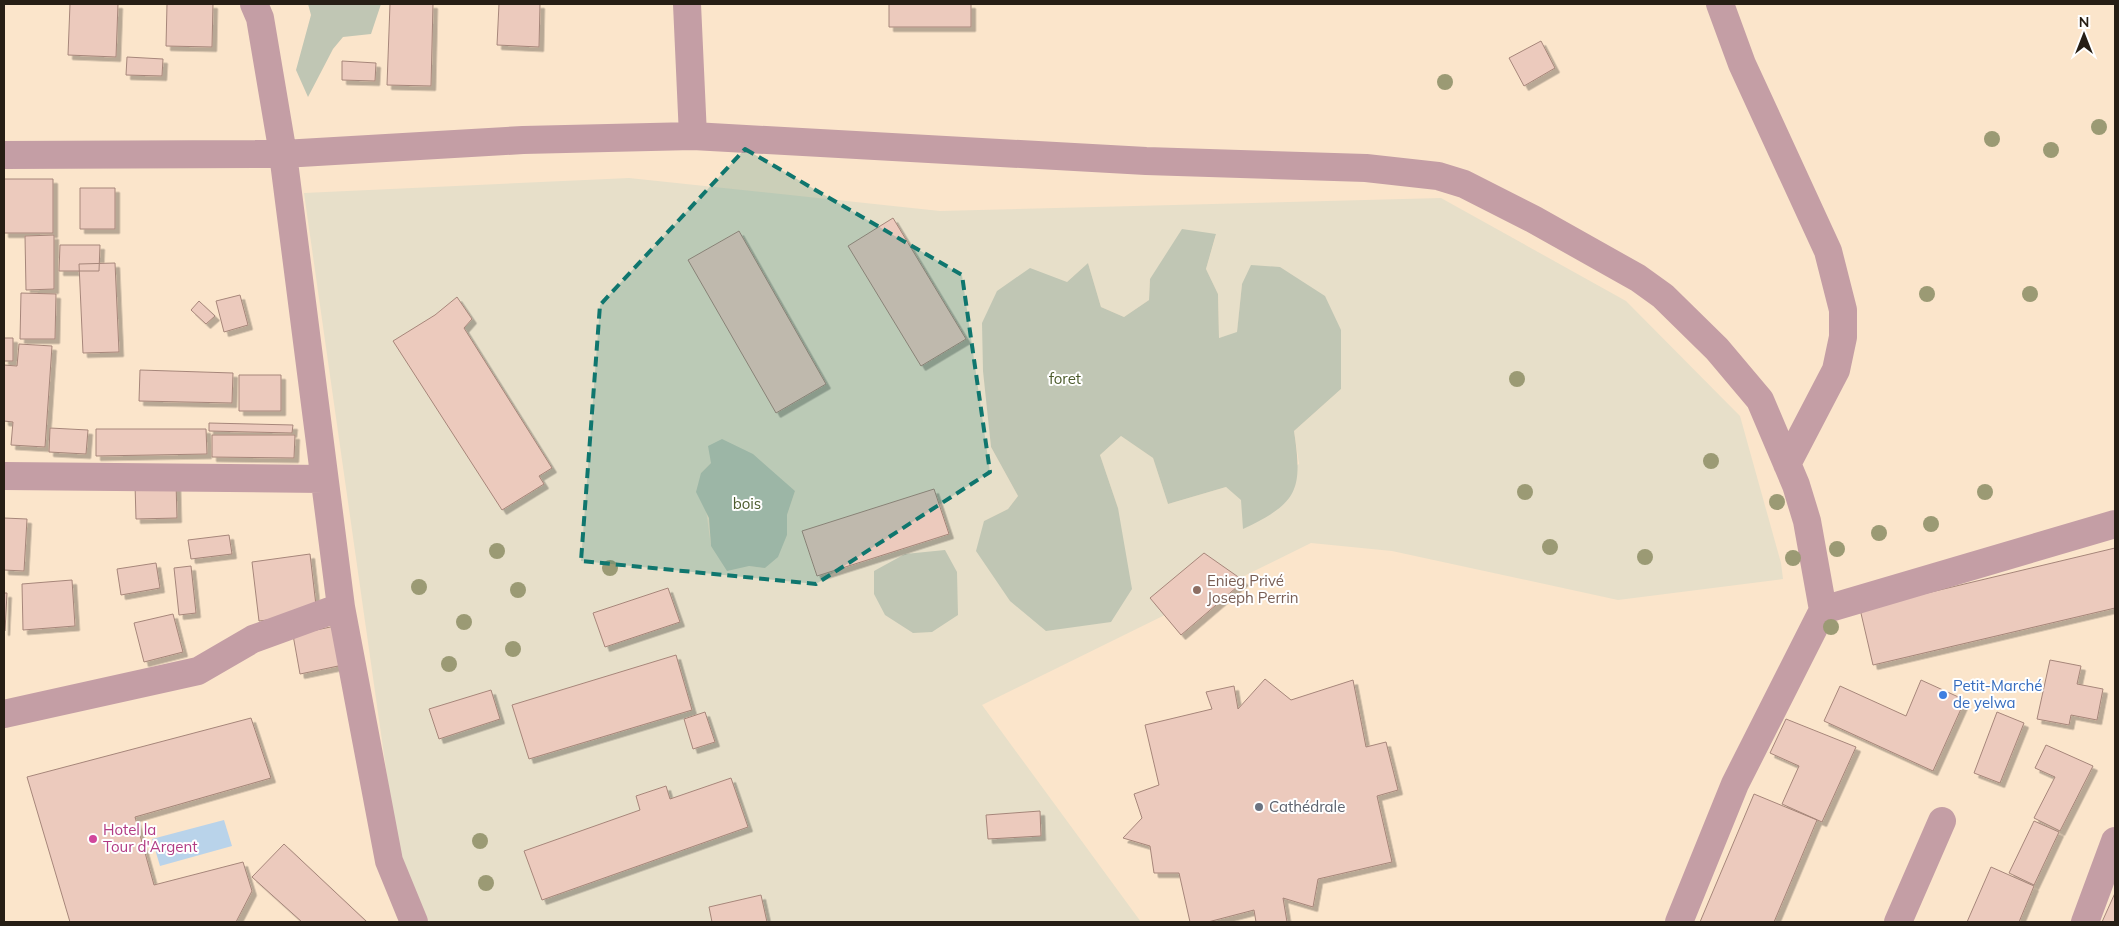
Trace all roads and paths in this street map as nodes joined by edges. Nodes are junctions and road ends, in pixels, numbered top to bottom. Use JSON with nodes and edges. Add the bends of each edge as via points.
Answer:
{"nodes":[{"id":1,"x":254,"y":4,"type":"edge"},
{"id":2,"x":687,"y":4,"type":"edge"},
{"id":3,"x":1720,"y":4,"type":"edge"},
{"id":4,"x":693,"y":136,"type":"junction"},
{"id":5,"x":283,"y":154,"type":"junction"},
{"id":6,"x":4,"y":155,"type":"edge"},
{"id":7,"x":1787,"y":464,"type":"junction"},
{"id":8,"x":4,"y":476,"type":"edge"},
{"id":9,"x":323,"y":479,"type":"junction"},
{"id":10,"x":2115,"y":524,"type":"edge"},
{"id":11,"x":341,"y":607,"type":"junction"},
{"id":12,"x":1823,"y":610,"type":"junction"},
{"id":13,"x":4,"y":714,"type":"edge"},
{"id":14,"x":1942,"y":821,"type":"dead end"},
{"id":15,"x":2115,"y":841,"type":"edge"},
{"id":16,"x":414,"y":922,"type":"edge"},
{"id":17,"x":1679,"y":922,"type":"edge"},
{"id":18,"x":1898,"y":922,"type":"edge"},
{"id":19,"x":2085,"y":922,"type":"edge"}],
"edges":[{"from":1,"to":5,"type":"street","via":[[260,18]]},
{"from":2,"to":4,"type":"street"},
{"from":3,"to":7,"type":"street","via":[[1742,64],[1828,251],[1843,310],[1843,337],[1836,370]]},
{"from":4,"to":5,"type":"street","via":[[523,140]]},
{"from":4,"to":7,"type":"street","via":[[1146,161],[1366,168],[1438,176],[1464,184],[1533,219],[1638,278],[1663,296],[1717,348],[1760,400]]},
{"from":5,"to":6,"type":"street"},
{"from":5,"to":9,"type":"street"},
{"from":7,"to":12,"type":"street","via":[[1807,521]]},
{"from":8,"to":9,"type":"street"},
{"from":9,"to":11,"type":"street"},
{"from":10,"to":12,"type":"street"},
{"from":11,"to":13,"type":"street","via":[[253,640],[198,671]]},
{"from":11,"to":16,"type":"street","via":[[389,861]]},
{"from":12,"to":17,"type":"street","via":[[1735,784]]},
{"from":14,"to":18,"type":"street"},
{"from":15,"to":19,"type":"street"}]}
